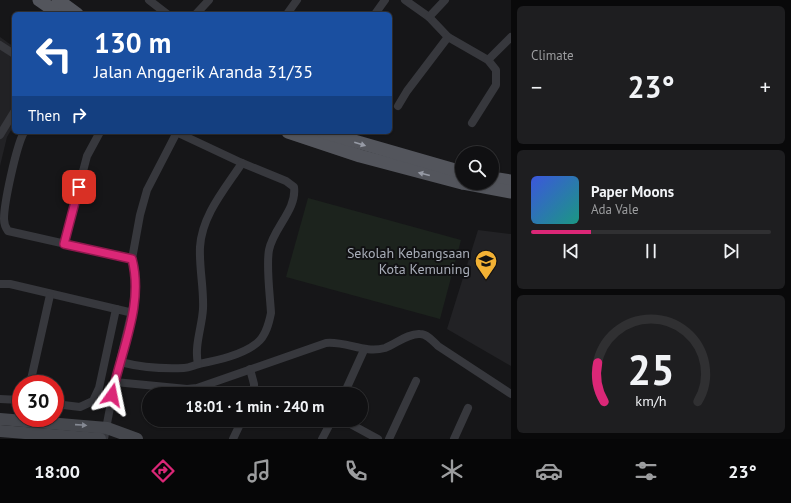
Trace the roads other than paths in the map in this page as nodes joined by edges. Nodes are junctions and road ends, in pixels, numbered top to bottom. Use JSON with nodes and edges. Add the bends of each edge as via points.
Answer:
{"nodes":[{"id":1,"x":39,"y":0,"type":"edge"},
{"id":2,"x":58,"y":0,"type":"edge"},
{"id":3,"x":149,"y":0,"type":"edge"},
{"id":4,"x":210,"y":0,"type":"edge"},
{"id":5,"x":297,"y":0,"type":"edge"},
{"id":6,"x":385,"y":0,"type":"edge"},
{"id":7,"x":405,"y":0,"type":"edge"},
{"id":8,"x":445,"y":0,"type":"edge"},
{"id":9,"x":57,"y":12,"type":"edge"},
{"id":10,"x":74,"y":12,"type":"edge"},
{"id":11,"x":164,"y":12,"type":"edge"},
{"id":12,"x":198,"y":12,"type":"edge"},
{"id":13,"x":288,"y":12,"type":"edge"},
{"id":14,"x":376,"y":12,"type":"edge"},
{"id":15,"x":429,"y":17,"type":"junction"},
{"id":16,"x":448,"y":37,"type":"junction"},
{"id":17,"x":511,"y":37,"type":"edge"},
{"id":18,"x":0,"y":45,"type":"edge"},
{"id":19,"x":12,"y":53,"type":"edge"},
{"id":20,"x":488,"y":60,"type":"junction"},
{"id":21,"x":398,"y":106,"type":"dead end"},
{"id":22,"x":12,"y":115,"type":"edge"},
{"id":23,"x":472,"y":123,"type":"dead end"},
{"id":24,"x":23,"y":134,"type":"edge"},
{"id":25,"x":99,"y":134,"type":"edge"},
{"id":26,"x":175,"y":134,"type":"edge"},
{"id":27,"x":180,"y":134,"type":"edge"},
{"id":28,"x":294,"y":134,"type":"edge"},
{"id":29,"x":330,"y":134,"type":"edge"},
{"id":30,"x":0,"y":135,"type":"edge"},
{"id":31,"x":242,"y":163,"type":"junction"},
{"id":32,"x":455,"y":170,"type":"edge"},
{"id":33,"x":499,"y":179,"type":"edge"},
{"id":34,"x":455,"y":181,"type":"edge"},
{"id":35,"x":511,"y":181,"type":"edge"},
{"id":36,"x":499,"y":190,"type":"edge"},
{"id":37,"x":511,"y":192,"type":"edge"},
{"id":38,"x":64,"y":244,"type":"junction"},
{"id":39,"x":132,"y":259,"type":"junction"},
{"id":40,"x":0,"y":284,"type":"edge"},
{"id":41,"x":50,"y":295,"type":"junction"},
{"id":42,"x":116,"y":309,"type":"junction"},
{"id":43,"x":132,"y":314,"type":"junction"},
{"id":44,"x":364,"y":350,"type":"junction"},
{"id":45,"x":120,"y":362,"type":"junction"},
{"id":46,"x":198,"y":364,"type":"junction"},
{"id":47,"x":250,"y":369,"type":"junction"},
{"id":48,"x":32,"y":375,"type":"edge"},
{"id":49,"x":416,"y":381,"type":"dead end"},
{"id":50,"x":115,"y":382,"type":"junction"},
{"id":51,"x":254,"y":387,"type":"edge"},
{"id":52,"x":347,"y":387,"type":"edge"},
{"id":53,"x":511,"y":394,"type":"edge"},
{"id":54,"x":0,"y":399,"type":"edge"},
{"id":55,"x":12,"y":400,"type":"edge"},
{"id":56,"x":64,"y":405,"type":"edge"},
{"id":57,"x":468,"y":408,"type":"dead end"},
{"id":58,"x":0,"y":419,"type":"edge"},
{"id":59,"x":239,"y":427,"type":"edge"},
{"id":60,"x":328,"y":427,"type":"edge"},
{"id":61,"x":356,"y":427,"type":"edge"},
{"id":62,"x":106,"y":433,"type":"edge"},
{"id":63,"x":6,"y":434,"type":"edge"},
{"id":64,"x":100,"y":439,"type":"edge"},
{"id":65,"x":137,"y":439,"type":"edge"},
{"id":66,"x":233,"y":439,"type":"edge"},
{"id":67,"x":322,"y":439,"type":"edge"},
{"id":68,"x":378,"y":439,"type":"edge"},
{"id":69,"x":389,"y":439,"type":"edge"},
{"id":70,"x":454,"y":439,"type":"edge"}],
"edges":[{"from":1,"to":9,"type":"main road"},
{"from":2,"to":10,"type":"main road"},
{"from":3,"to":11,"type":"street"},
{"from":4,"to":12,"type":"street"},
{"from":5,"to":13,"type":"street"},
{"from":6,"to":14,"type":"street"},
{"from":7,"to":15,"type":"street"},
{"from":8,"to":15,"type":"street"},
{"from":15,"to":16,"type":"street"},
{"from":16,"to":20,"type":"street"},
{"from":16,"to":21,"type":"street"},
{"from":17,"to":20,"type":"street"},
{"from":18,"to":19,"type":"street"},
{"from":20,"to":23,"type":"street","via":[[496,70],[496,85]]},
{"from":22,"to":30,"type":"street"},
{"from":24,"to":38,"type":"street","via":[[17,148],[4,219],[5,226],[8,231],[17,234]]},
{"from":25,"to":38,"type":"street","via":[[87,156]]},
{"from":26,"to":39,"type":"street","via":[[147,190]]},
{"from":27,"to":31,"type":"street"},
{"from":34,"to":28,"type":"main road","one_way":true,"via":[[360,156]]},
{"from":29,"to":32,"type":"main road","one_way":true},
{"from":31,"to":46,"type":"street","via":[[212,207],[202,235],[200,247],[203,310],[196,356]]},
{"from":31,"to":46,"type":"street","via":[[291,183],[294,187],[294,198],[269,250],[270,312],[263,337],[258,343],[214,361]]},
{"from":33,"to":35,"type":"main road"},
{"from":36,"to":37,"type":"main road"},
{"from":38,"to":39,"type":"street"},
{"from":39,"to":43,"type":"street","via":[[136,282]]},
{"from":40,"to":41,"type":"street","via":[[10,284]]},
{"from":41,"to":42,"type":"street"},
{"from":41,"to":48,"type":"street"},
{"from":42,"to":43,"type":"street"},
{"from":42,"to":56,"type":"street","via":[[94,401],[80,407]]},
{"from":43,"to":45,"type":"street"},
{"from":44,"to":47,"type":"street","via":[[342,343],[326,343]]},
{"from":44,"to":52,"type":"street"},
{"from":44,"to":53,"type":"street","via":[[385,348],[416,334],[424,335]]},
{"from":45,"to":46,"type":"street","via":[[186,368]]},
{"from":45,"to":50,"type":"street"},
{"from":47,"to":50,"type":"street","via":[[187,389]]},
{"from":47,"to":51,"type":"street"},
{"from":49,"to":69,"type":"street"},
{"from":50,"to":62,"type":"street"},
{"from":54,"to":55,"type":"street"},
{"from":57,"to":70,"type":"street"},
{"from":58,"to":62,"type":"main road","one_way":true},
{"from":59,"to":66,"type":"street"},
{"from":60,"to":67,"type":"street"},
{"from":61,"to":68,"type":"street"},
{"from":62,"to":65,"type":"main road"},
{"from":63,"to":64,"type":"main road"}]}
